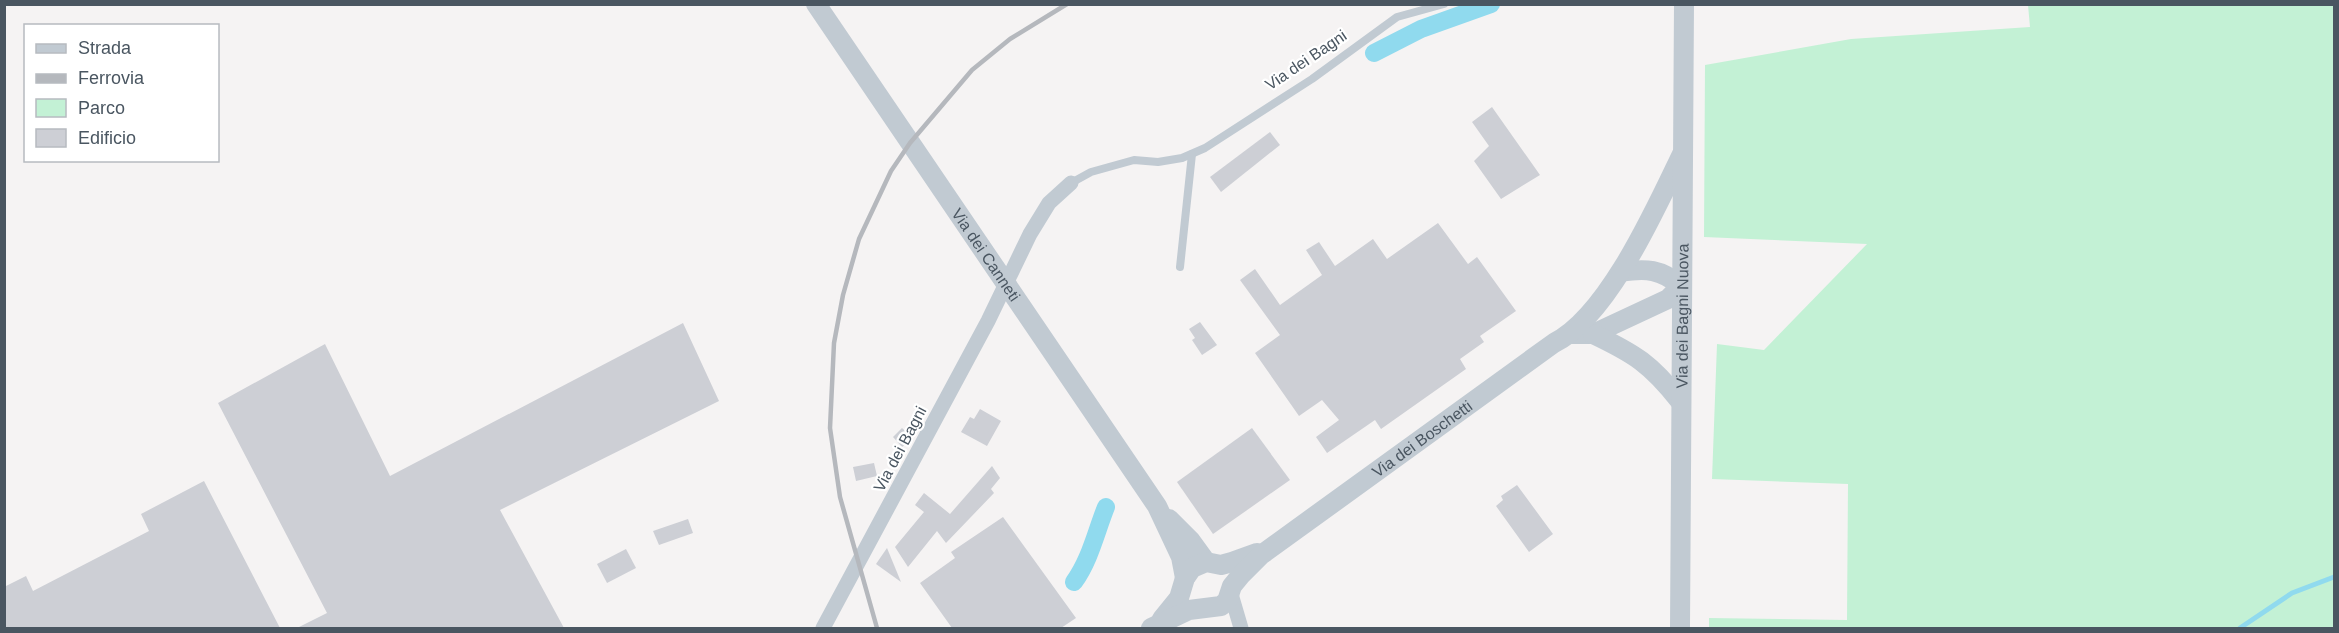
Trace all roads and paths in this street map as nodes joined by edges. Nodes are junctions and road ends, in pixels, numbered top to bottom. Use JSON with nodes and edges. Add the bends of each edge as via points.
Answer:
{"nodes":[{"id":1,"x":816,"y":4,"type":"edge"},
{"id":2,"x":1444,"y":4,"type":"edge"},
{"id":3,"x":1684,"y":4,"type":"edge"},
{"id":4,"x":1192,"y":154,"type":"junction"},
{"id":5,"x":1682,"y":154,"type":"junction"},
{"id":6,"x":1071,"y":183,"type":"joint"},
{"id":7,"x":1180,"y":267,"type":"dead end"},
{"id":8,"x":1621,"y":272,"type":"junction"},
{"id":9,"x":1005,"y":285,"type":"junction"},
{"id":10,"x":1681,"y":286,"type":"junction"},
{"id":11,"x":1572,"y":334,"type":"junction"},
{"id":12,"x":1593,"y":334,"type":"junction"},
{"id":13,"x":1680,"y":401,"type":"junction"},
{"id":14,"x":1157,"y":506,"type":"junction"},
{"id":15,"x":1272,"y":547,"type":"junction"},
{"id":16,"x":1213,"y":563,"type":"junction"},
{"id":17,"x":1185,"y":583,"type":"junction"},
{"id":18,"x":1232,"y":590,"type":"junction"},
{"id":19,"x":1207,"y":609,"type":"junction"},
{"id":20,"x":1155,"y":626,"type":"edge"},
{"id":21,"x":823,"y":628,"type":"edge"},
{"id":22,"x":1236,"y":628,"type":"edge"},
{"id":23,"x":1241,"y":628,"type":"edge"},
{"id":24,"x":1680,"y":628,"type":"edge"}],
"edges":[{"from":1,"to":9,"type":"street","name":"Via dei Canneti"},
{"from":2,"to":4,"type":"lane","name":"Via dei Bagni","via":[[1398,17],[1312,79]]},
{"from":3,"to":5,"type":"street","name":"Via dei Bagni Nuova"},
{"from":4,"to":6,"type":"lane","name":"Via dei Bagni","via":[[1158,162],[1134,160],[1091,172]]},
{"from":4,"to":7,"type":"lane"},
{"from":5,"to":8,"type":"street","name":"Via dei Boschetti"},
{"from":5,"to":10,"type":"street","name":"Via dei Bagni Nuova"},
{"from":6,"to":9,"type":"street","name":"Via dei Bagni","via":[[1049,203]]},
{"from":8,"to":10,"type":"street","via":[[1652,269],[1668,274]]},
{"from":8,"to":11,"type":"street","name":"Via dei Boschetti"},
{"from":9,"to":14,"type":"street","name":"Via dei Canneti"},
{"from":9,"to":21,"type":"street","name":"Via dei Bagni"},
{"from":10,"to":12,"type":"street","name":"Via dei Boschetti","via":[[1668,299]]},
{"from":10,"to":13,"type":"street","name":"Via dei Bagni Nuova"},
{"from":11,"to":12,"type":"street","name":"Via dei Boschetti"},
{"from":11,"to":15,"type":"street","name":"Via dei Boschetti","via":[[1554,343]]},
{"from":12,"to":13,"type":"street","name":"Via dei Boschetti","via":[[1635,354],[1660,375]]},
{"from":13,"to":24,"type":"street","name":"Via dei Bagni Nuova"},
{"from":14,"to":16,"type":"street","name":"Via dei Canneti"},
{"from":14,"to":17,"type":"street","name":"Via dei Canneti","via":[[1181,556]]},
{"from":15,"to":16,"type":"street","name":"Via dei Boschetti"},
{"from":15,"to":18,"type":"street","name":"Via dei Boschetti","via":[[1251,564]]},
{"from":16,"to":17,"type":"street","name":"Via dei Boschetti","via":[[1192,567]]},
{"from":16,"to":18,"type":"street","via":[[1231,577]]},
{"from":17,"to":19,"type":"street","via":[[1189,600]]},
{"from":17,"to":20,"type":"street","name":"Via dei Boschetti","via":[[1179,598]]},
{"from":18,"to":19,"type":"street","name":"Via dei Boschetti","via":[[1227,601]]},
{"from":18,"to":23,"type":"street"},
{"from":19,"to":20,"type":"street","name":"Via dei Boschetti","via":[[1179,614]]},
{"from":19,"to":22,"type":"street"}]}
